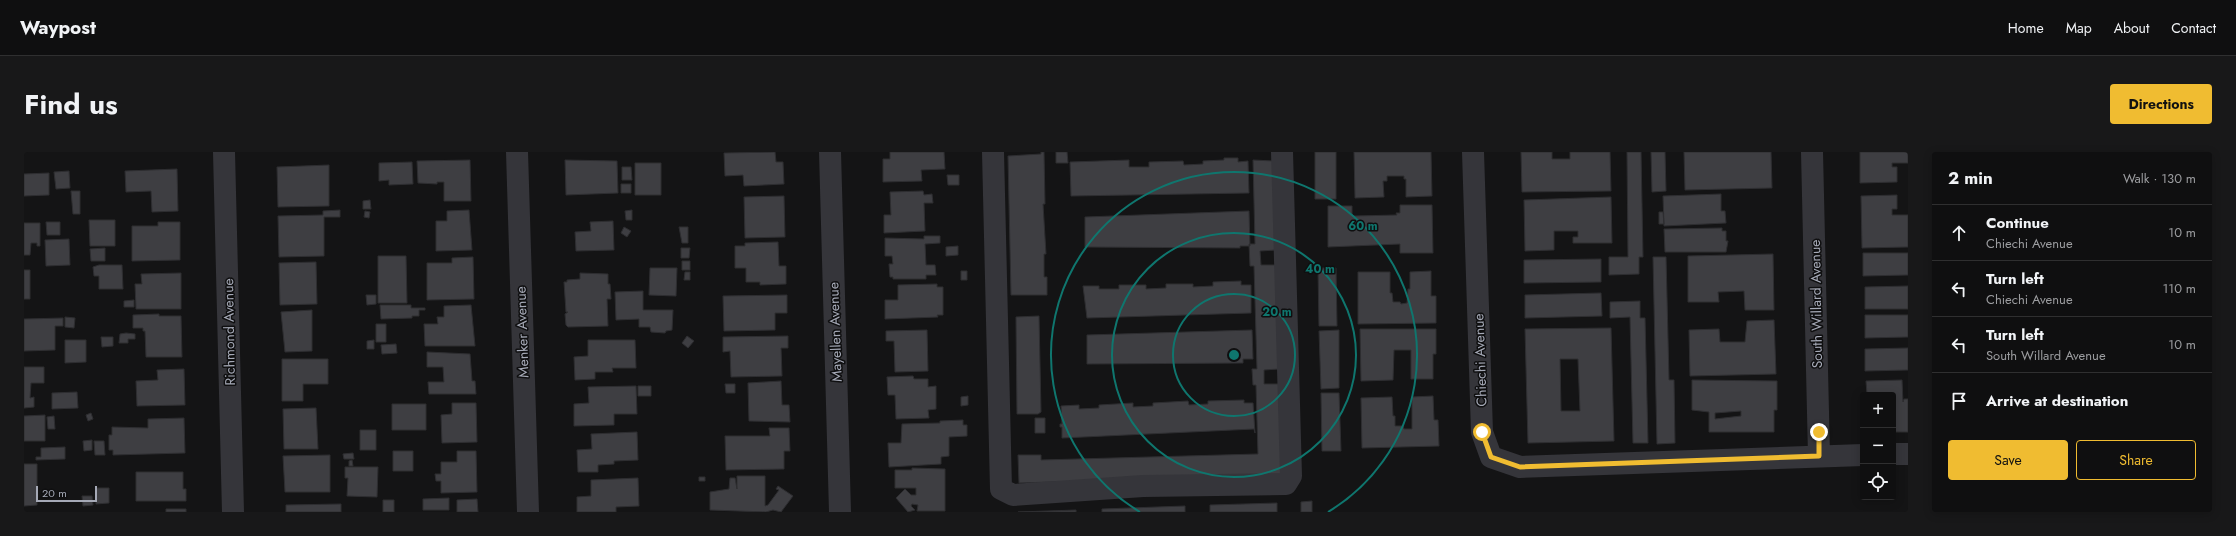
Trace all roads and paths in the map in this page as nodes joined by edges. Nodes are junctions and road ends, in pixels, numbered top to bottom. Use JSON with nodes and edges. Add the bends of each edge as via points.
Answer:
{"nodes":[{"id":1,"x":224,"y":152,"type":"edge"},
{"id":2,"x":517,"y":152,"type":"edge"},
{"id":3,"x":830,"y":152,"type":"edge"},
{"id":4,"x":993,"y":152,"type":"edge"},
{"id":5,"x":1282,"y":152,"type":"edge"},
{"id":6,"x":1473,"y":152,"type":"edge"},
{"id":7,"x":1812,"y":152,"type":"edge"},
{"id":8,"x":1896,"y":454,"type":"edge"},
{"id":9,"x":1908,"y":454,"type":"edge"},
{"id":10,"x":1860,"y":455,"type":"edge"},
{"id":11,"x":1819,"y":456,"type":"junction"},
{"id":12,"x":233,"y":512,"type":"edge"},
{"id":13,"x":528,"y":512,"type":"edge"},
{"id":14,"x":840,"y":512,"type":"edge"}],
"edges":[{"from":1,"to":12,"type":"street","name":"Richmond Avenue"},
{"from":2,"to":13,"type":"street","name":"Menker Avenue"},
{"from":3,"to":14,"type":"street","name":"Mayellen Avenue"},
{"from":4,"to":5,"type":"street","via":[[1000,488],[1013,495],[1143,486],[1286,484],[1291,476]]},
{"from":6,"to":11,"type":"street","name":"Chiechi Avenue","via":[[1482,432],[1491,457],[1520,467]]},
{"from":7,"to":11,"type":"street","name":"South Willard Avenue"},
{"from":8,"to":9,"type":"street"},
{"from":10,"to":11,"type":"street","name":"Chiechi Avenue"}]}
